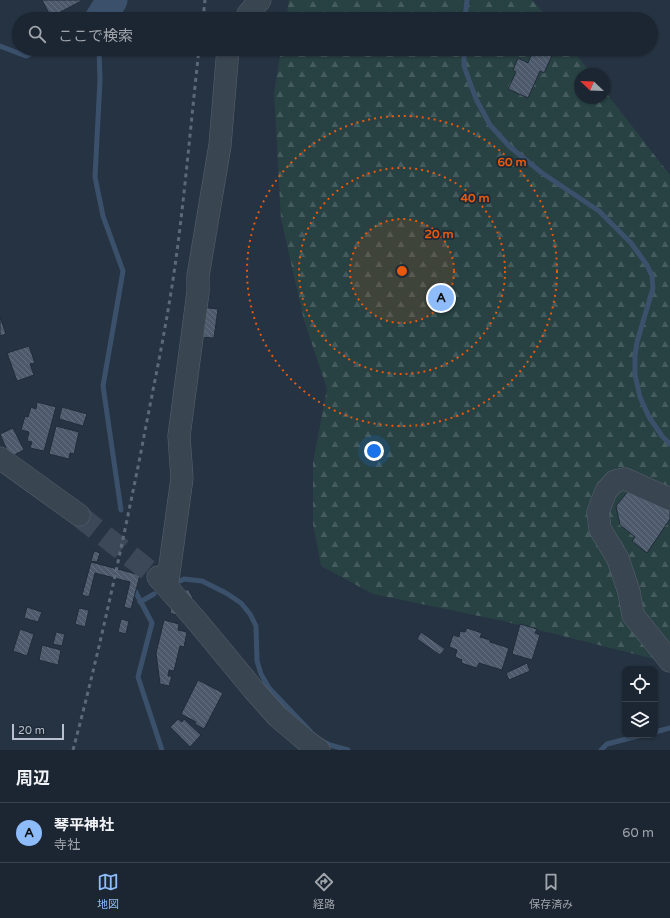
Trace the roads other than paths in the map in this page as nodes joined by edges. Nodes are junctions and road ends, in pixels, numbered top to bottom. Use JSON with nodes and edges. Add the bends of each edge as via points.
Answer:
{"nodes":[{"id":1,"x":260,"y":0,"type":"edge"},
{"id":2,"x":250,"y":12,"type":"edge"},
{"id":3,"x":227,"y":56,"type":"edge"},
{"id":4,"x":0,"y":458,"type":"edge"},
{"id":5,"x":670,"y":499,"type":"edge"},
{"id":6,"x":79,"y":515,"type":"tunnel mouth"},
{"id":7,"x":670,"y":661,"type":"edge"},
{"id":8,"x":319,"y":750,"type":"edge"}],
"edges":[{"from":1,"to":2,"type":"street"},
{"from":3,"to":8,"type":"street","via":[[220,145],[198,276],[179,436],[182,478],[162,582],[278,717]]},
{"from":4,"to":6,"type":"street"},
{"from":5,"to":7,"type":"street","via":[[625,479],[615,481],[606,491],[598,512],[600,529],[618,559],[629,592],[633,615]]}]}
